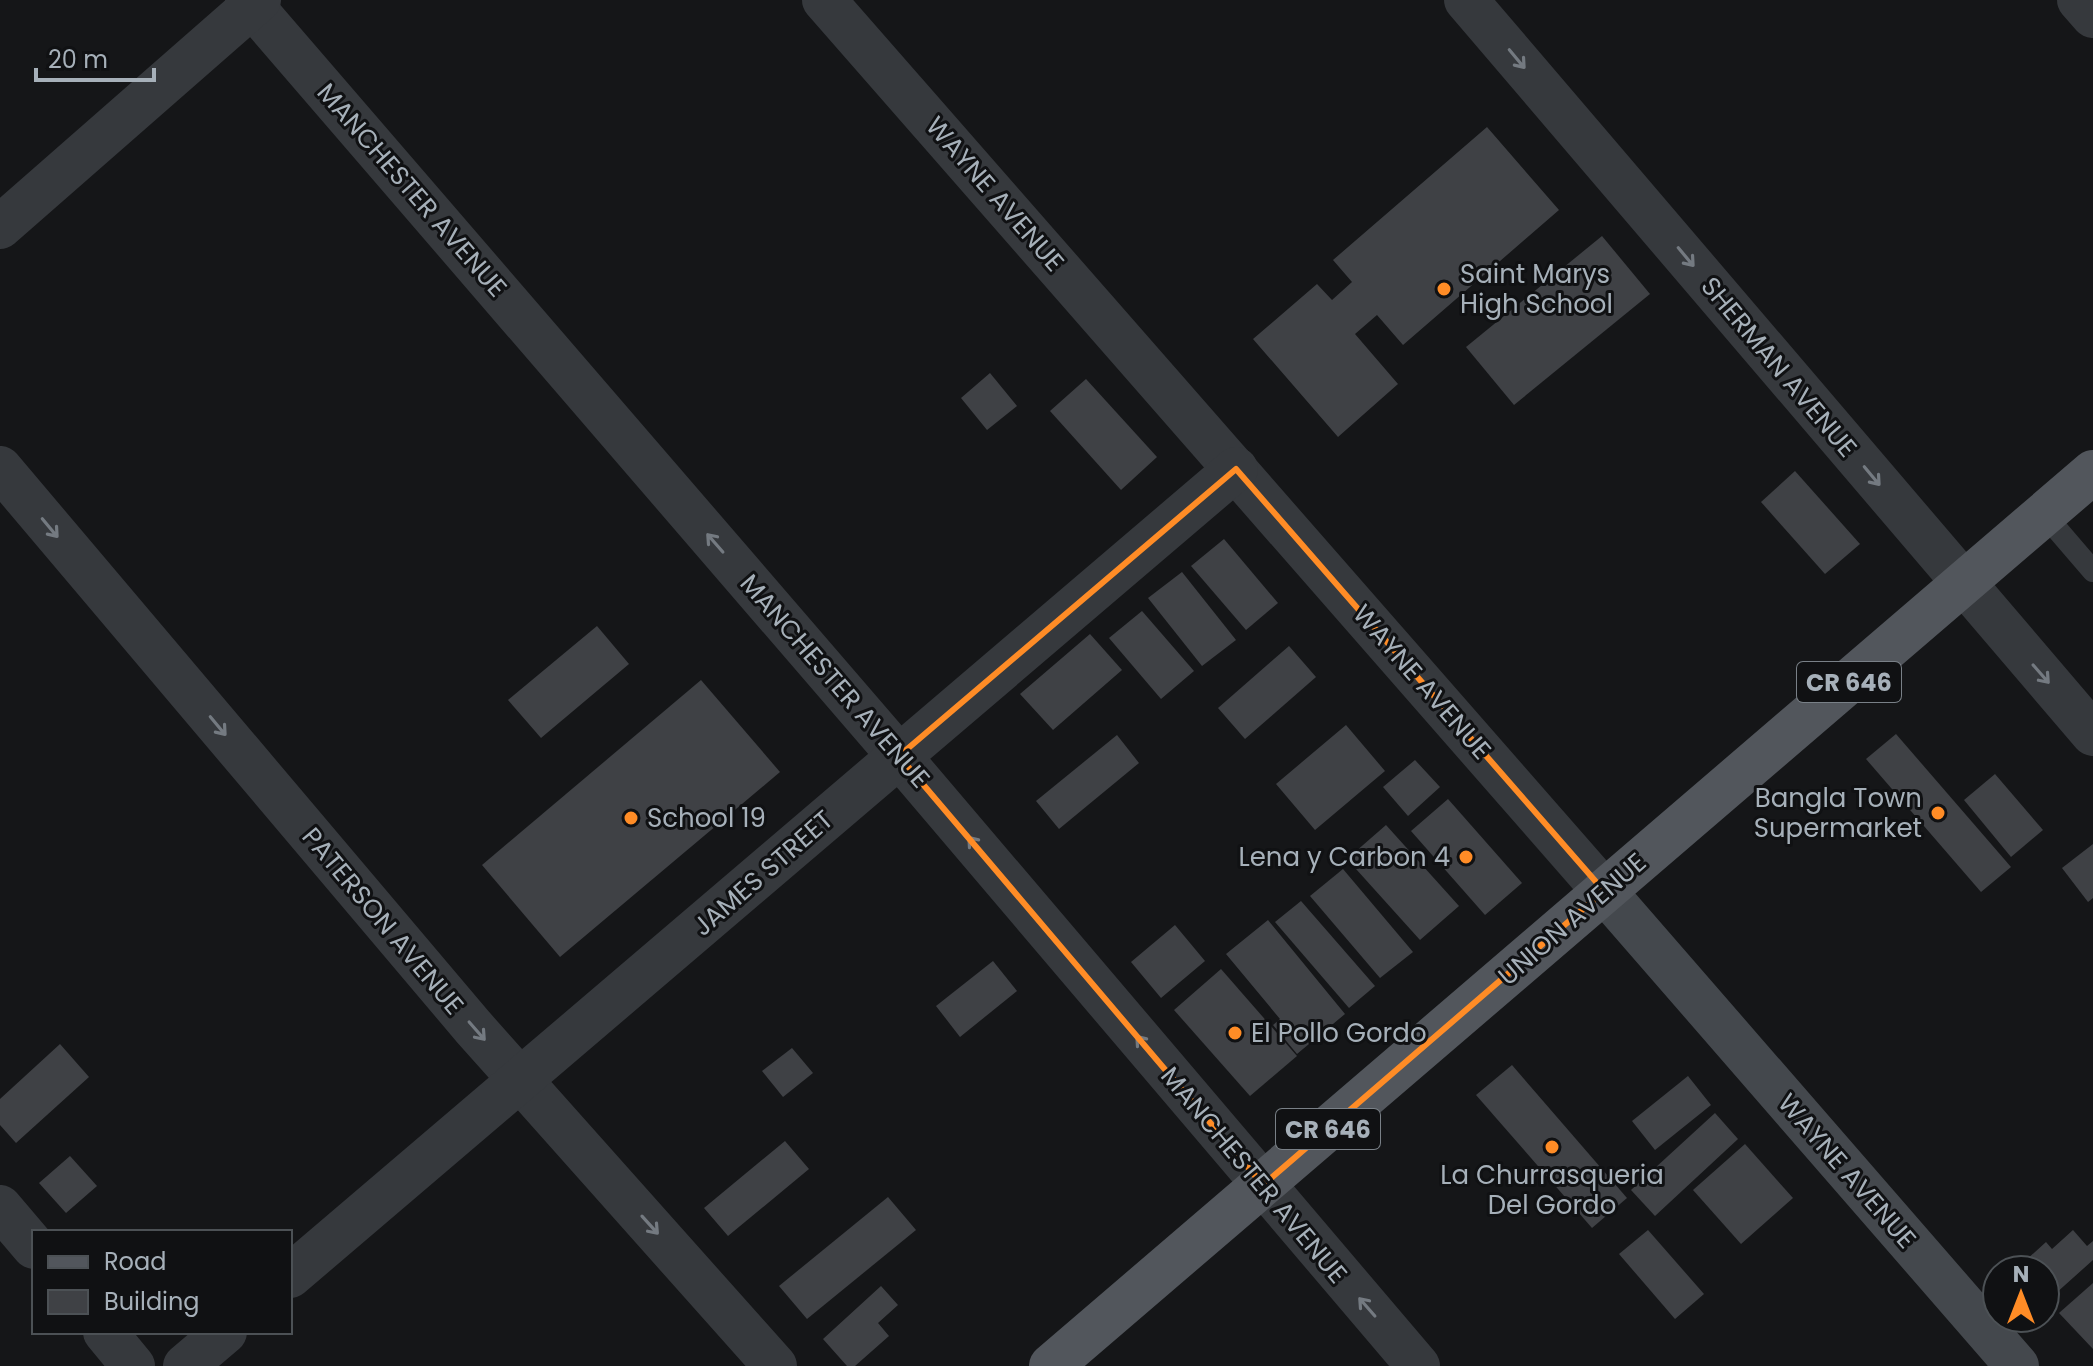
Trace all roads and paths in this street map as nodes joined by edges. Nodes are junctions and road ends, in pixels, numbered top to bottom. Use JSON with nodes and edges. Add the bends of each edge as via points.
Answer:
{"nodes":[{"id":1,"x":824,"y":0,"type":"edge"},
{"id":2,"x":1466,"y":0,"type":"edge"},
{"id":3,"x":2079,"y":0,"type":"edge"},
{"id":4,"x":253,"y":2,"type":"edge"},
{"id":5,"x":2093,"y":16,"type":"edge"},
{"id":6,"x":0,"y":227,"type":"edge"},
{"id":7,"x":0,"y":468,"type":"edge"},
{"id":8,"x":1236,"y":469,"type":"junction"},
{"id":9,"x":2093,"y":472,"type":"edge"},
{"id":10,"x":2044,"y":514,"type":"junction"},
{"id":11,"x":2088,"y":564,"type":"edge"},
{"id":12,"x":1964,"y":584,"type":"junction"},
{"id":13,"x":2093,"y":734,"type":"edge"},
{"id":14,"x":899,"y":756,"type":"junction"},
{"id":15,"x":1604,"y":891,"type":"junction"},
{"id":16,"x":520,"y":1080,"type":"junction"},
{"id":17,"x":1263,"y":1185,"type":"junction"},
{"id":18,"x":0,"y":1207,"type":"edge"},
{"id":19,"x":32,"y":1245,"type":"edge"},
{"id":20,"x":292,"y":1274,"type":"edge"},
{"id":21,"x":107,"y":1334,"type":"edge"},
{"id":22,"x":223,"y":1334,"type":"edge"},
{"id":23,"x":133,"y":1366,"type":"edge"},
{"id":24,"x":185,"y":1366,"type":"edge"},
{"id":25,"x":775,"y":1366,"type":"edge"},
{"id":26,"x":1051,"y":1366,"type":"edge"},
{"id":27,"x":1418,"y":1366,"type":"edge"},
{"id":28,"x":2017,"y":1366,"type":"edge"}],
"edges":[{"from":1,"to":8,"type":"street","name":"WAYNE AVENUE"},
{"from":2,"to":12,"type":"street","name":"SHERMAN AVENUE","one_way":true},
{"from":3,"to":5,"type":"street"},
{"from":4,"to":6,"type":"street"},
{"from":14,"to":4,"type":"street","name":"MANCHESTER AVENUE","one_way":true},
{"from":7,"to":16,"type":"street","name":"PATERSON AVENUE","one_way":true},
{"from":8,"to":14,"type":"street","name":"JAMES STREET"},
{"from":8,"to":15,"type":"street","name":"WAYNE AVENUE"},
{"from":9,"to":10,"type":"main road","name":"UNION AVENUE","number":"CR 646"},
{"from":10,"to":11,"type":"lane"},
{"from":10,"to":12,"type":"main road","name":"UNION AVENUE","number":"CR 646"},
{"from":12,"to":13,"type":"street","name":"SHERMAN AVENUE","one_way":true},
{"from":12,"to":15,"type":"main road","name":"UNION AVENUE","number":"CR 646"},
{"from":14,"to":16,"type":"street","name":"JAMES STREET"},
{"from":17,"to":14,"type":"street","name":"MANCHESTER AVENUE","one_way":true},
{"from":15,"to":17,"type":"main road","name":"UNION AVENUE","number":"CR 646"},
{"from":15,"to":28,"type":"main road","name":"WAYNE AVENUE"},
{"from":16,"to":20,"type":"street","name":"JAMES STREET"},
{"from":16,"to":25,"type":"street","name":"PATERSON AVENUE","one_way":true},
{"from":17,"to":26,"type":"main road","name":"UNION AVENUE","number":"CR 646"},
{"from":27,"to":17,"type":"street","name":"MANCHESTER AVENUE","one_way":true},
{"from":18,"to":19,"type":"street"},
{"from":21,"to":23,"type":"street"},
{"from":22,"to":24,"type":"street"}]}
